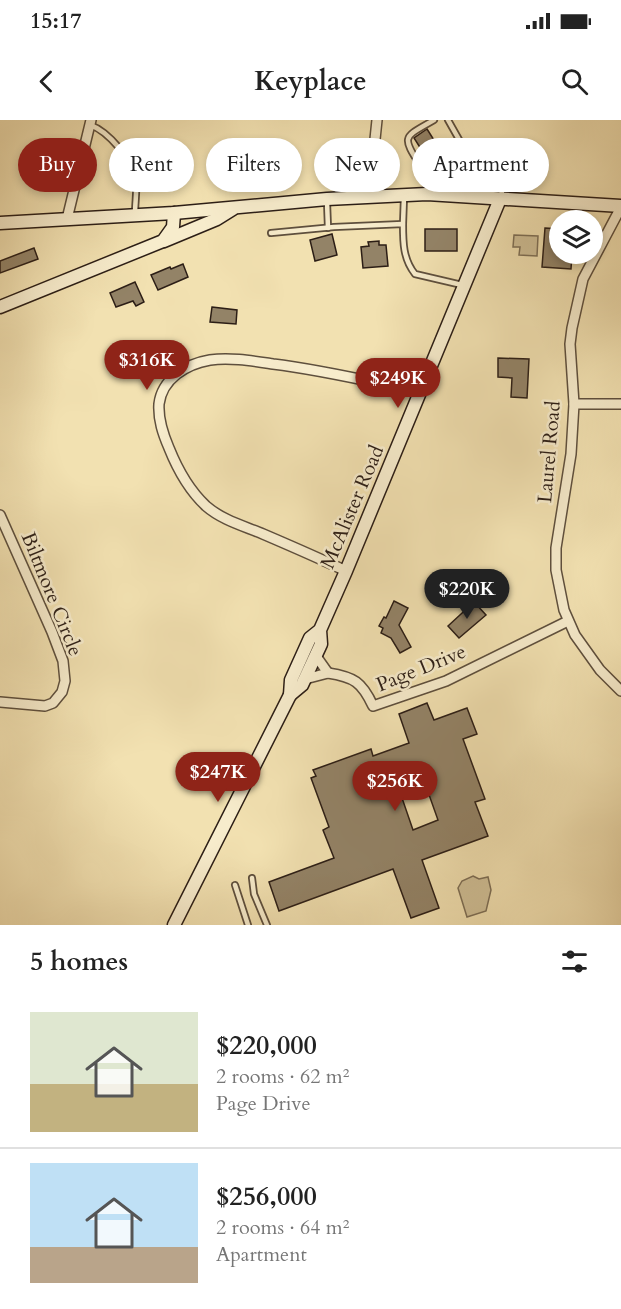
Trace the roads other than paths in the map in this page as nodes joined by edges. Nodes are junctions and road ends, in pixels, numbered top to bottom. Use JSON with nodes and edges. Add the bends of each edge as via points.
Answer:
{"nodes":[{"id":1,"x":377,"y":120,"type":"edge"},
{"id":2,"x":434,"y":120,"type":"edge"},
{"id":3,"x":448,"y":120,"type":"edge"},
{"id":4,"x":90,"y":123,"type":"edge"},
{"id":5,"x":459,"y":138,"type":"edge"},
{"id":6,"x":412,"y":152,"type":"edge"},
{"id":7,"x":500,"y":192,"type":"edge"},
{"id":8,"x":503,"y":192,"type":"edge"},
{"id":9,"x":404,"y":195,"type":"junction"},
{"id":10,"x":501,"y":195,"type":"junction"},
{"id":11,"x":369,"y":197,"type":"junction"},
{"id":12,"x":327,"y":199,"type":"junction"},
{"id":13,"x":621,"y":207,"type":"edge"},
{"id":14,"x":235,"y":208,"type":"junction"},
{"id":15,"x":174,"y":213,"type":"junction"},
{"id":16,"x":135,"y":215,"type":"junction"},
{"id":17,"x":67,"y":219,"type":"junction"},
{"id":18,"x":0,"y":223,"type":"edge"},
{"id":19,"x":404,"y":224,"type":"junction"},
{"id":20,"x":328,"y":228,"type":"junction"},
{"id":21,"x":271,"y":233,"type":"dead end"},
{"id":22,"x":163,"y":241,"type":"junction"},
{"id":23,"x":464,"y":285,"type":"junction"},
{"id":24,"x":0,"y":307,"type":"edge"},
{"id":25,"x":422,"y":392,"type":"junction"},
{"id":26,"x":574,"y":404,"type":"junction"},
{"id":27,"x":621,"y":404,"type":"edge"},
{"id":28,"x":0,"y":515,"type":"edge"},
{"id":29,"x":346,"y":571,"type":"junction"},
{"id":30,"x":568,"y":621,"type":"junction"},
{"id":31,"x":320,"y":630,"type":"junction"},
{"id":32,"x":316,"y":656,"type":"junction"},
{"id":33,"x":328,"y":673,"type":"junction"},
{"id":34,"x":304,"y":679,"type":"junction"},
{"id":35,"x":621,"y":691,"type":"edge"},
{"id":36,"x":290,"y":695,"type":"junction"},
{"id":37,"x":0,"y":702,"type":"edge"},
{"id":38,"x":252,"y":878,"type":"dead end"},
{"id":39,"x":235,"y":885,"type":"dead end"},
{"id":40,"x":174,"y":925,"type":"edge"},
{"id":41,"x":249,"y":925,"type":"edge"},
{"id":42,"x":267,"y":925,"type":"edge"}],
"edges":[{"from":1,"to":11,"type":"street"},
{"from":2,"to":6,"type":"lane","via":[[410,134],[407,139]]},
{"from":3,"to":5,"type":"lane"},
{"from":4,"to":16,"type":"lane","via":[[115,143],[134,171]]},
{"from":4,"to":17,"type":"street"},
{"from":7,"to":10,"type":"lane"},
{"from":8,"to":10,"type":"lane"},
{"from":9,"to":10,"type":"street"},
{"from":9,"to":11,"type":"street"},
{"from":9,"to":19,"type":"lane"},
{"from":10,"to":13,"type":"street"},
{"from":10,"to":23,"type":"street","name":"McAlister Road"},
{"from":11,"to":12,"type":"street"},
{"from":12,"to":14,"type":"street"},
{"from":12,"to":20,"type":"lane"},
{"from":13,"to":26,"type":"street","name":"Laurel Road","via":[[584,279],[575,309],[570,344]]},
{"from":14,"to":15,"type":"street"},
{"from":14,"to":22,"type":"street"},
{"from":15,"to":16,"type":"street"},
{"from":15,"to":22,"type":"street","via":[[173,227]]},
{"from":16,"to":17,"type":"street"},
{"from":17,"to":18,"type":"street"},
{"from":19,"to":20,"type":"lane"},
{"from":19,"to":23,"type":"lane","via":[[403,246],[415,274]]},
{"from":20,"to":21,"type":"lane"},
{"from":22,"to":24,"type":"street"},
{"from":23,"to":25,"type":"street","name":"McAlister Road"},
{"from":25,"to":29,"type":"street","name":"McAlister Road"},
{"from":25,"to":29,"type":"street","via":[[249,360],[192,364],[160,392],[158,413],[162,433],[189,486],[206,506],[228,520]]},
{"from":26,"to":27,"type":"street"},
{"from":26,"to":30,"type":"street","name":"Laurel Road","via":[[571,454],[556,548],[556,570]]},
{"from":28,"to":37,"type":"street","name":"Biltmore Circle","via":[[52,632],[63,661],[65,681],[62,692],[45,706]]},
{"from":29,"to":31,"type":"street","name":"McAlister Road"},
{"from":30,"to":33,"type":"street","name":"Page Drive","via":[[446,681],[373,706],[359,683],[346,675]]},
{"from":30,"to":35,"type":"street","name":"Laurel Road","via":[[600,670]]},
{"from":31,"to":32,"type":"street","name":"McAlister Road","via":[[321,644]]},
{"from":31,"to":36,"type":"street","name":"McAlister Road","via":[[310,638],[291,680]]},
{"from":32,"to":33,"type":"street"},
{"from":32,"to":34,"type":"street","name":"McAlister Road"},
{"from":33,"to":34,"type":"street"},
{"from":34,"to":36,"type":"street","name":"McAlister Road"},
{"from":36,"to":40,"type":"street","name":"McAlister Road"},
{"from":38,"to":42,"type":"lane"},
{"from":39,"to":41,"type":"lane"}]}
